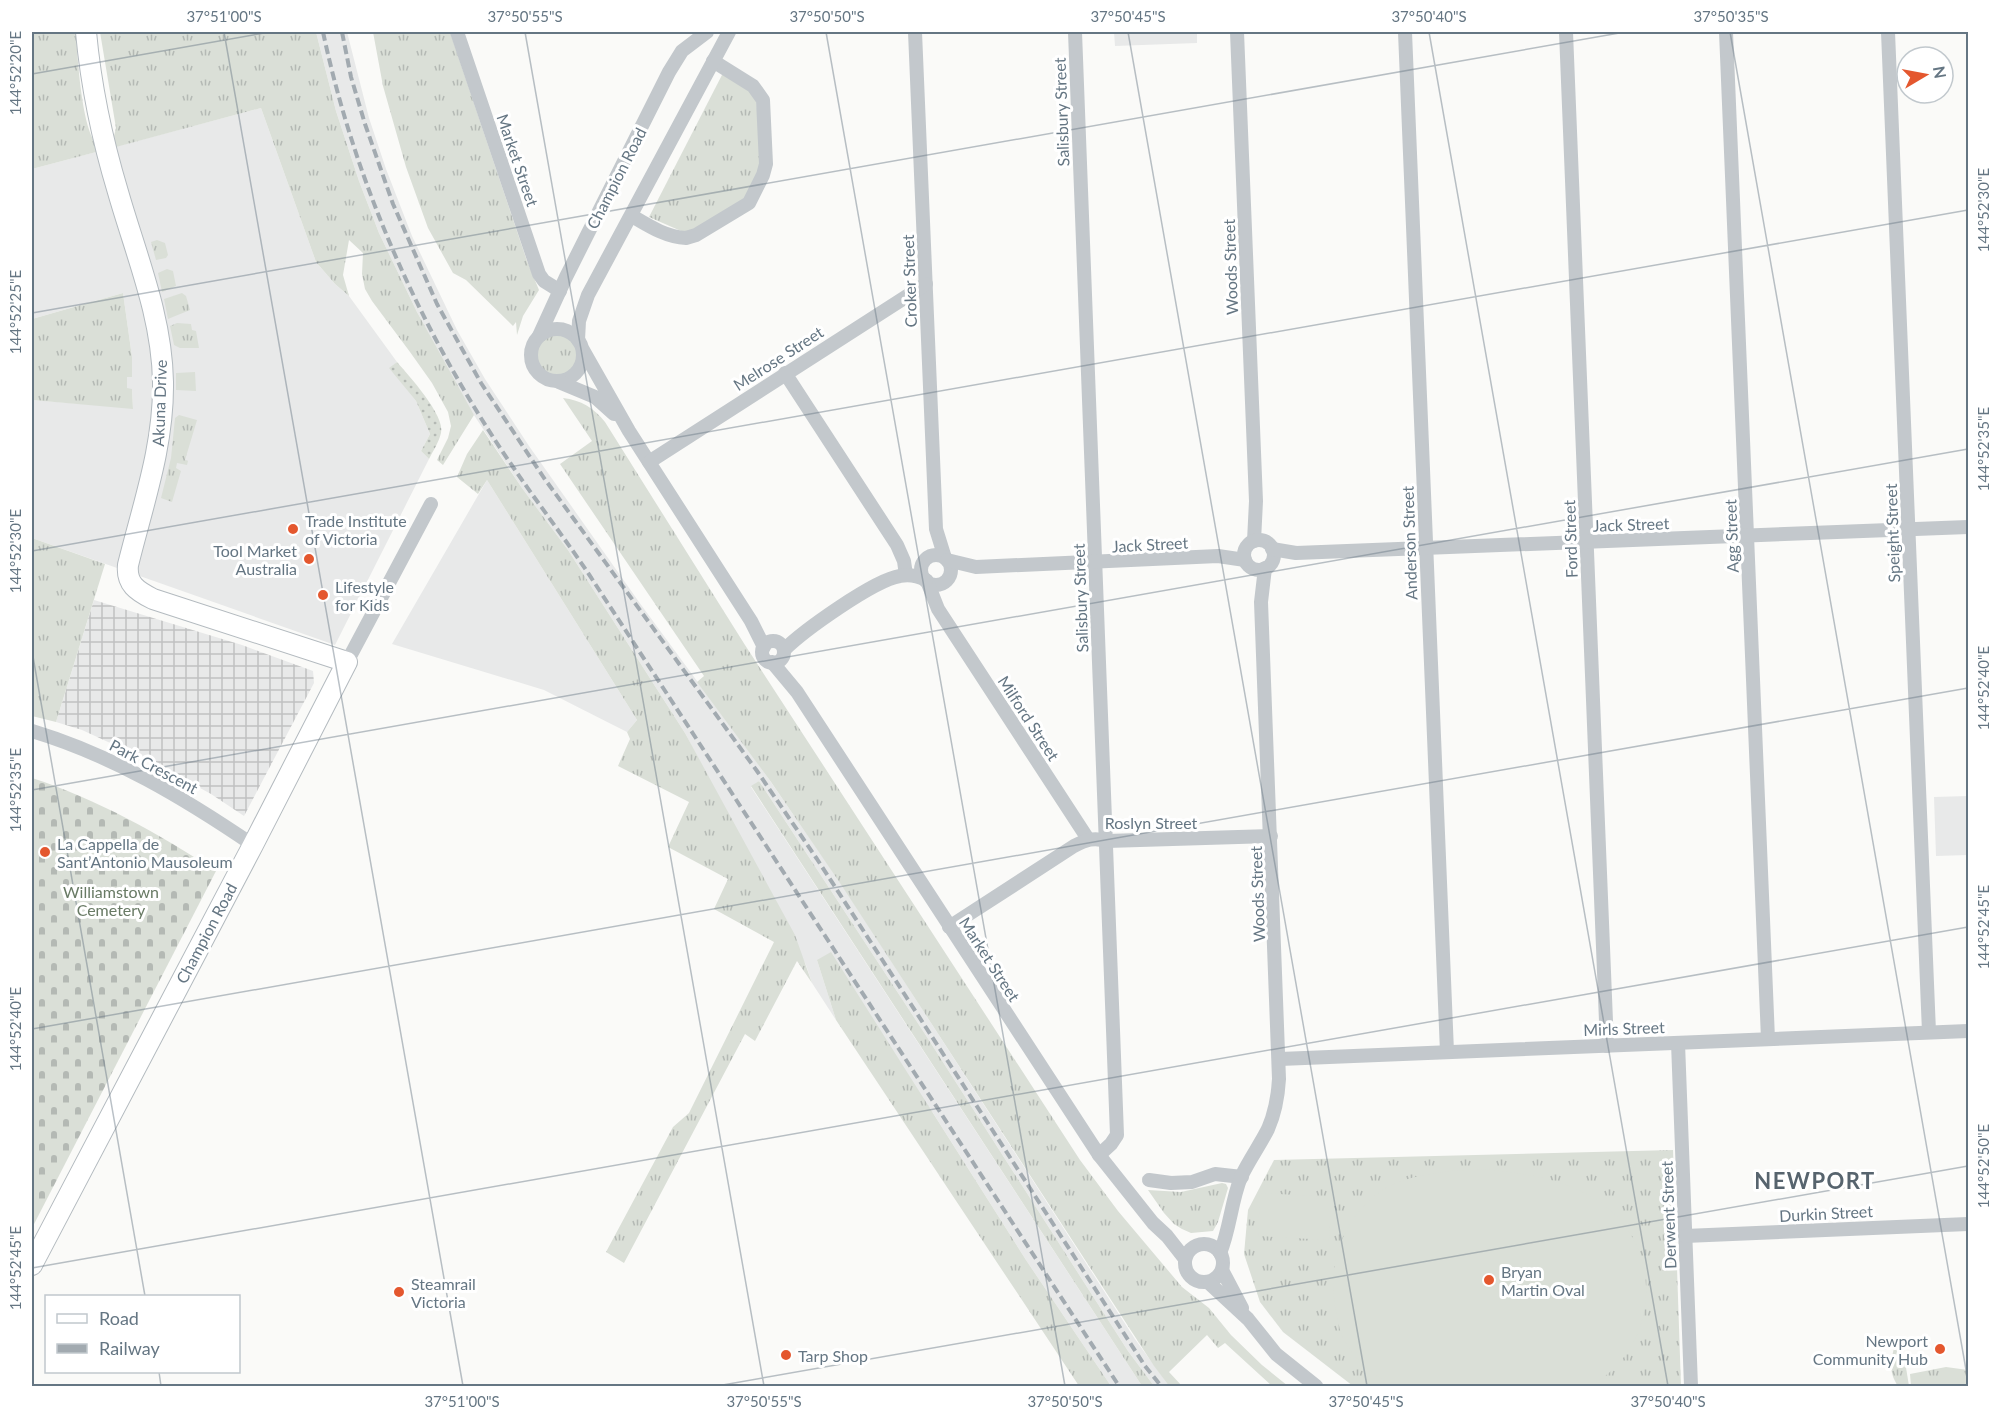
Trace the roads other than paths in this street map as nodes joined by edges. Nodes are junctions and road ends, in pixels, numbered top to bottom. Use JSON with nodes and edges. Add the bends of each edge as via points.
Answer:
{"nodes":[{"id":1,"x":86,"y":32,"type":"edge"},
{"id":2,"x":457,"y":32,"type":"edge"},
{"id":3,"x":729,"y":32,"type":"edge"},
{"id":4,"x":915,"y":32,"type":"edge"},
{"id":5,"x":1075,"y":32,"type":"edge"},
{"id":6,"x":1237,"y":32,"type":"edge"},
{"id":7,"x":1405,"y":32,"type":"edge"},
{"id":8,"x":1566,"y":32,"type":"edge"},
{"id":9,"x":1726,"y":32,"type":"edge"},
{"id":10,"x":1888,"y":32,"type":"edge"},
{"id":11,"x":703,"y":33,"type":"edge"},
{"id":12,"x":713,"y":61,"type":"junction"},
{"id":13,"x":632,"y":216,"type":"junction"},
{"id":14,"x":926,"y":284,"type":"junction"},
{"id":15,"x":560,"y":291,"type":"junction"},
{"id":16,"x":539,"y":336,"type":"junction"},
{"id":17,"x":581,"y":345,"type":"junction"},
{"id":18,"x":786,"y":373,"type":"junction"},
{"id":19,"x":559,"y":382,"type":"junction"},
{"id":20,"x":629,"y":431,"type":"junction"},
{"id":21,"x":649,"y":462,"type":"junction"},
{"id":22,"x":431,"y":504,"type":"dead end"},
{"id":23,"x":1968,"y":527,"type":"edge"},
{"id":24,"x":936,"y":529,"type":"junction"},
{"id":25,"x":1908,"y":530,"type":"junction"},
{"id":26,"x":1748,"y":536,"type":"junction"},
{"id":27,"x":1587,"y":542,"type":"junction"},
{"id":28,"x":1426,"y":548,"type":"junction"},
{"id":29,"x":1259,"y":555,"type":"junction"},
{"id":30,"x":927,"y":558,"type":"junction"},
{"id":31,"x":946,"y":559,"type":"junction"},
{"id":32,"x":1095,"y":563,"type":"junction"},
{"id":33,"x":976,"y":567,"type":"junction"},
{"id":34,"x":905,"y":570,"type":"junction"},
{"id":35,"x":946,"y":580,"type":"junction"},
{"id":36,"x":927,"y":581,"type":"junction"},
{"id":37,"x":943,"y":616,"type":"junction"},
{"id":38,"x":775,"y":650,"type":"junction"},
{"id":39,"x":347,"y":662,"type":"junction"},
{"id":40,"x":32,"y":731,"type":"edge"},
{"id":41,"x":1271,"y":836,"type":"junction"},
{"id":42,"x":1088,"y":839,"type":"junction"},
{"id":43,"x":1107,"y":841,"type":"junction"},
{"id":44,"x":253,"y":845,"type":"junction"},
{"id":45,"x":949,"y":927,"type":"junction"},
{"id":46,"x":1968,"y":1031,"type":"edge"},
{"id":47,"x":1929,"y":1032,"type":"junction"},
{"id":48,"x":1768,"y":1039,"type":"junction"},
{"id":49,"x":1678,"y":1043,"type":"junction"},
{"id":50,"x":1607,"y":1046,"type":"junction"},
{"id":51,"x":1447,"y":1052,"type":"junction"},
{"id":52,"x":1280,"y":1059,"type":"junction"},
{"id":53,"x":1099,"y":1155,"type":"junction"},
{"id":54,"x":1242,"y":1177,"type":"junction"},
{"id":55,"x":1149,"y":1180,"type":"dead end"},
{"id":56,"x":1229,"y":1221,"type":"junction"},
{"id":57,"x":1968,"y":1224,"type":"edge"},
{"id":58,"x":1167,"y":1236,"type":"junction"},
{"id":59,"x":1685,"y":1236,"type":"junction"},
{"id":60,"x":1200,"y":1245,"type":"junction"},
{"id":61,"x":1220,"y":1253,"type":"junction"},
{"id":62,"x":1185,"y":1259,"type":"junction"},
{"id":63,"x":32,"y":1265,"type":"edge"},
{"id":64,"x":1221,"y":1270,"type":"junction"},
{"id":65,"x":1208,"y":1282,"type":"junction"},
{"id":66,"x":1248,"y":1319,"type":"junction"},
{"id":67,"x":1316,"y":1386,"type":"edge"},
{"id":68,"x":1691,"y":1386,"type":"edge"}],
"edges":[{"from":1,"to":39,"type":"street","name":"Akuna Drive","via":[[99,119],[157,322],[161,354],[159,442],[128,565],[129,581],[153,599]]},
{"from":2,"to":15,"type":"street","name":"Market Street","via":[[538,271],[544,281]]},
{"from":3,"to":12,"type":"street","name":"Champion Road"},
{"from":4,"to":14,"type":"street","name":"Croker Street"},
{"from":5,"to":32,"type":"street","name":"Salisbury Street"},
{"from":6,"to":29,"type":"street","name":"Woods Street"},
{"from":7,"to":28,"type":"street","name":"Anderson Street"},
{"from":8,"to":27,"type":"street","name":"Ford Street"},
{"from":9,"to":26,"type":"street","name":"Agg Street"},
{"from":10,"to":25,"type":"street","name":"Speight Street"},
{"from":11,"to":15,"type":"street","name":"Champion Road","via":[[682,51],[669,72]]},
{"from":12,"to":13,"type":"street","name":"Champion Road"},
{"from":12,"to":13,"type":"street","via":[[753,86],[763,100],[766,164],[755,193],[740,209],[686,238],[656,230]]},
{"from":13,"to":17,"type":"street","name":"Champion Road","via":[[586,299],[579,321]]},
{"from":14,"to":18,"type":"street","name":"Melrose Street"},
{"from":14,"to":24,"type":"street","name":"Croker Street"},
{"from":15,"to":16,"type":"street","name":"Champion Road"},
{"from":16,"to":17,"type":"street","via":[[560,329],[569,332]]},
{"from":16,"to":19,"type":"street","via":[[532,348],[533,366],[542,378]]},
{"from":17,"to":19,"type":"street","via":[[583,362],[577,373]]},
{"from":17,"to":20,"type":"street","name":"Market Street"},
{"from":18,"to":21,"type":"street","name":"Melrose Street"},
{"from":18,"to":34,"type":"street","via":[[897,545]]},
{"from":19,"to":20,"type":"street","name":"Market Street","via":[[600,400]]},
{"from":20,"to":21,"type":"street","name":"Market Street"},
{"from":21,"to":38,"type":"street","name":"Market Street","via":[[751,621]]},
{"from":22,"to":39,"type":"street","name":"Champion Road"},
{"from":23,"to":25,"type":"street","name":"Jack Street"},
{"from":24,"to":30,"type":"street","name":"Croker Street"},
{"from":24,"to":31,"type":"street","name":"Croker Street"},
{"from":25,"to":26,"type":"street","name":"Jack Street"},
{"from":25,"to":47,"type":"street","name":"Speight Street"},
{"from":26,"to":27,"type":"street","name":"Jack Street"},
{"from":26,"to":48,"type":"street","name":"Agg Street"},
{"from":27,"to":28,"type":"street","name":"Jack Street"},
{"from":27,"to":50,"type":"street","name":"Ford Street"},
{"from":28,"to":29,"type":"street","name":"Jack Street"},
{"from":28,"to":51,"type":"street","name":"Anderson Street"},
{"from":29,"to":32,"type":"street","name":"Jack Street"},
{"from":29,"to":41,"type":"street","name":"Woods Street"},
{"from":30,"to":31,"type":"street","via":[[937,555]]},
{"from":30,"to":34,"type":"street"},
{"from":30,"to":36,"type":"street","via":[[922,568]]},
{"from":31,"to":33,"type":"street","name":"Jack Street"},
{"from":31,"to":35,"type":"street","via":[[951,570]]},
{"from":32,"to":33,"type":"street","name":"Jack Street"},
{"from":32,"to":43,"type":"street","name":"Salisbury Street"},
{"from":33,"to":35,"type":"street","name":"Jack Street"},
{"from":34,"to":36,"type":"street"},
{"from":34,"to":38,"type":"street","via":[[891,571],[879,584]]},
{"from":35,"to":36,"type":"street","via":[[936,585]]},
{"from":35,"to":37,"type":"street","via":[[941,600]]},
{"from":36,"to":37,"type":"street","name":"Milford Street"},
{"from":37,"to":42,"type":"street","name":"Milford Street"},
{"from":38,"to":45,"type":"street","name":"Market Street","via":[[797,692]]},
{"from":39,"to":44,"type":"street","name":"Champion Road"},
{"from":40,"to":44,"type":"street","name":"Park Crescent","via":[[83,748],[160,785]]},
{"from":41,"to":43,"type":"street","name":"Roslyn Street"},
{"from":41,"to":52,"type":"street","name":"Woods Street"},
{"from":42,"to":43,"type":"street","name":"Roslyn Street"},
{"from":42,"to":45,"type":"street","name":"Roslyn Street"},
{"from":43,"to":53,"type":"street","name":"Salisbury Street","via":[[1117,1135]]},
{"from":44,"to":63,"type":"street","name":"Champion Road"},
{"from":45,"to":53,"type":"street","name":"Market Street"},
{"from":46,"to":47,"type":"street","name":"Mirls Street"},
{"from":47,"to":48,"type":"street","name":"Mirls Street"},
{"from":48,"to":49,"type":"street","name":"Mirls Street"},
{"from":49,"to":50,"type":"street","name":"Mirls Street"},
{"from":49,"to":59,"type":"street","name":"Derwent Street"},
{"from":50,"to":51,"type":"street","name":"Mirls Street"},
{"from":51,"to":52,"type":"street","name":"Mirls Street"},
{"from":52,"to":54,"type":"street","name":"Woods Street","via":[[1274,1114]]},
{"from":53,"to":58,"type":"street","name":"Market Street"},
{"from":54,"to":55,"type":"street","via":[[1215,1174],[1192,1182]]},
{"from":54,"to":56,"type":"street","name":"Woods Street"},
{"from":56,"to":60,"type":"street","name":"Woods Street"},
{"from":56,"to":61,"type":"street","name":"Woods Street"},
{"from":57,"to":59,"type":"street","name":"Durkin Street"},
{"from":58,"to":60,"type":"street","name":"Market Street"},
{"from":58,"to":62,"type":"street","name":"Market Street"},
{"from":59,"to":68,"type":"street","name":"Derwent Street"},
{"from":60,"to":61,"type":"street","via":[[1216,1248]]},
{"from":60,"to":62,"type":"street","via":[[1191,1249]]},
{"from":61,"to":64,"type":"street"},
{"from":62,"to":65,"type":"street","via":[[1190,1277]]},
{"from":64,"to":65,"type":"street"},
{"from":64,"to":66,"type":"street"},
{"from":65,"to":66,"type":"street"},
{"from":66,"to":67,"type":"street","via":[[1276,1354]]}]}
